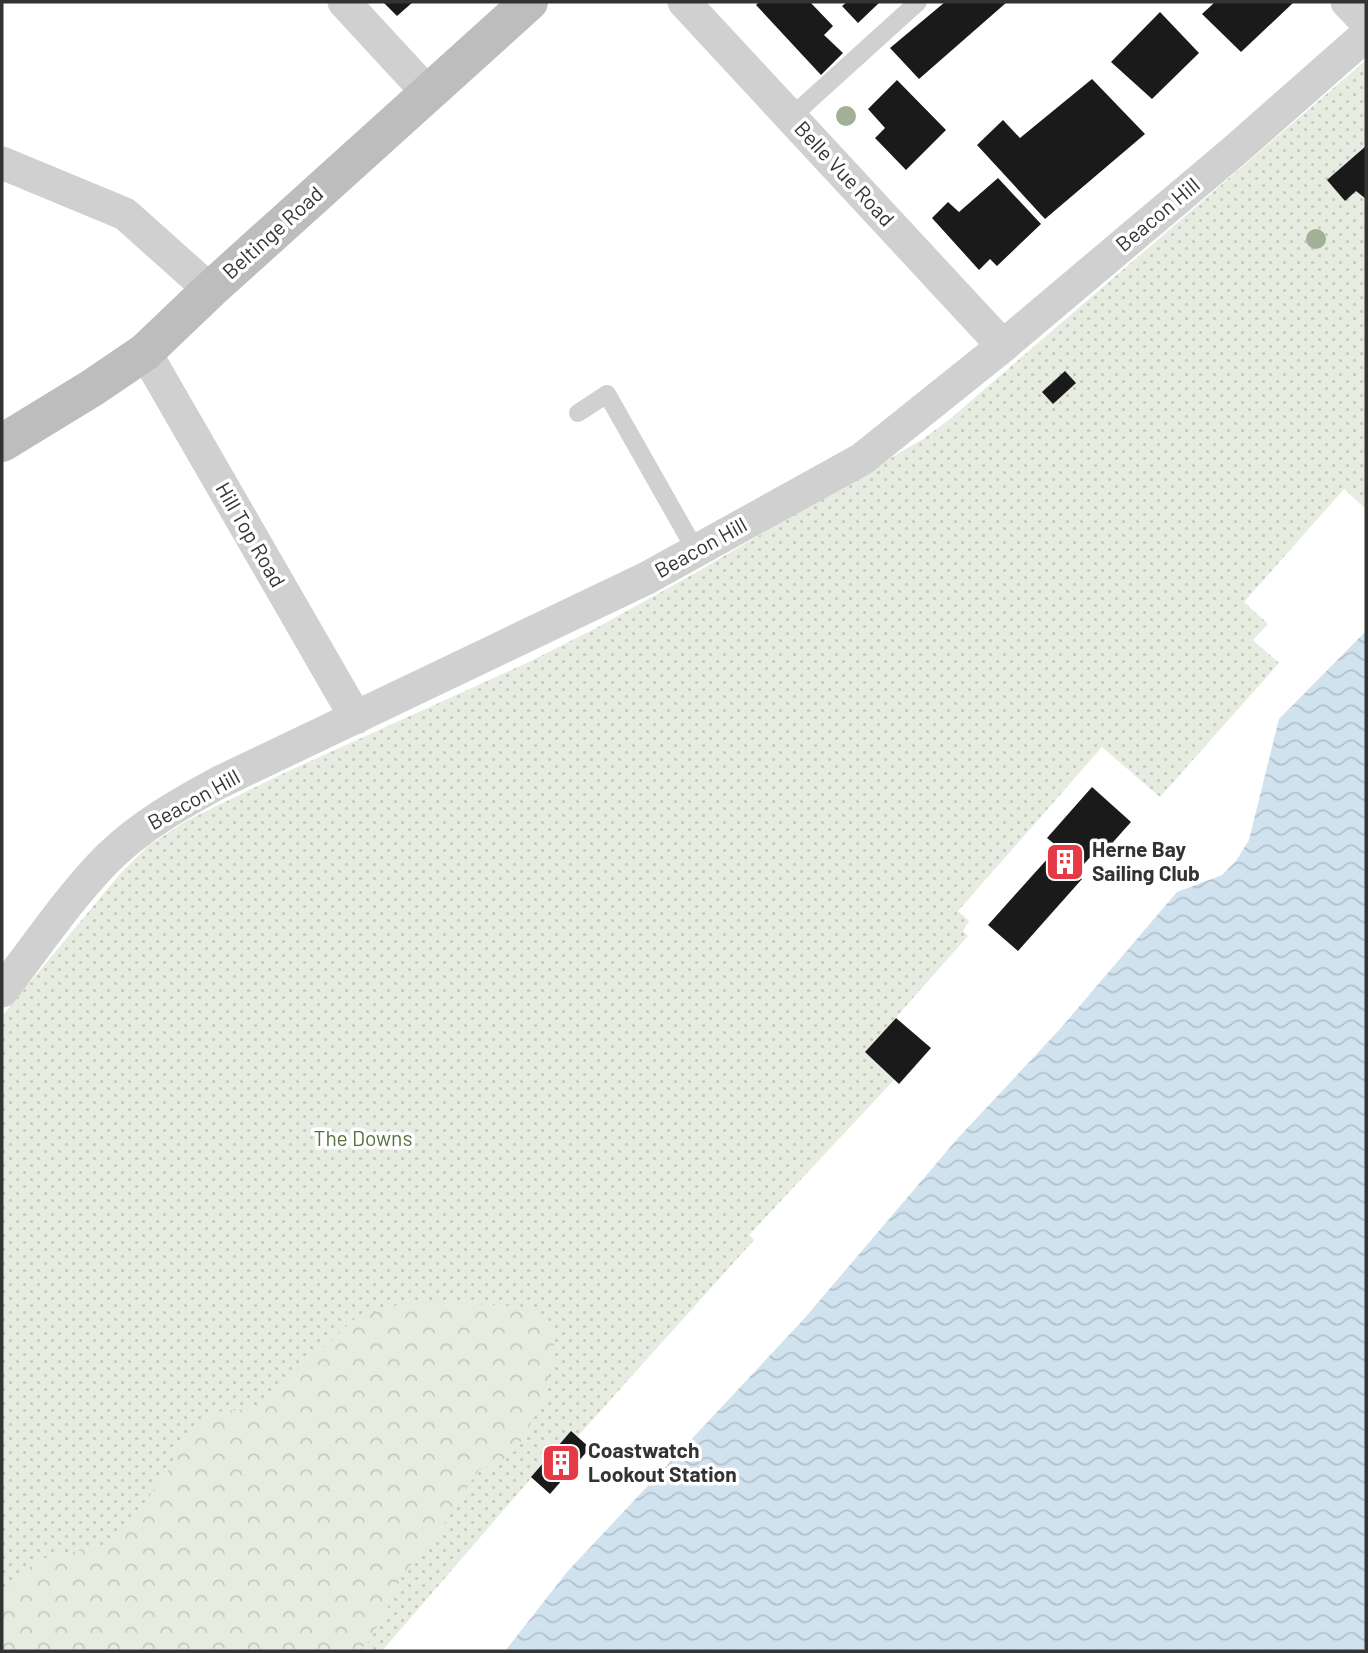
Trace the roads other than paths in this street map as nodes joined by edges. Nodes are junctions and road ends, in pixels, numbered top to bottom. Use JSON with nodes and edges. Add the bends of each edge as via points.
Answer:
{"nodes":[{"id":1,"x":344,"y":2,"type":"edge"},
{"id":2,"x":529,"y":2,"type":"edge"},
{"id":3,"x":684,"y":2,"type":"edge"},
{"id":4,"x":918,"y":2,"type":"edge"},
{"id":5,"x":1347,"y":2,"type":"edge"},
{"id":6,"x":1366,"y":22,"type":"edge"},
{"id":7,"x":1366,"y":35,"type":"edge"},
{"id":8,"x":428,"y":93,"type":"junction"},
{"id":9,"x":791,"y":117,"type":"junction"},
{"id":10,"x":2,"y":163,"type":"edge"},
{"id":11,"x":209,"y":289,"type":"junction"},
{"id":12,"x":1003,"y":346,"type":"junction"},
{"id":13,"x":145,"y":352,"type":"junction"},
{"id":14,"x":578,"y":413,"type":"dead end"},
{"id":15,"x":2,"y":443,"type":"edge"},
{"id":16,"x":696,"y":551,"type":"junction"},
{"id":17,"x":356,"y":718,"type":"junction"},
{"id":18,"x":2,"y":992,"type":"edge"}],
"edges":[{"from":1,"to":8,"type":"street"},
{"from":2,"to":8,"type":"street","name":"Beltinge Road"},
{"from":3,"to":9,"type":"street","name":"Belle Vue Road"},
{"from":4,"to":9,"type":"lane"},
{"from":5,"to":6,"type":"street"},
{"from":7,"to":12,"type":"street","name":"Beacon Hill"},
{"from":8,"to":11,"type":"street","name":"Beltinge Road"},
{"from":9,"to":12,"type":"street","name":"Belle Vue Road"},
{"from":10,"to":11,"type":"street","via":[[125,214]]},
{"from":11,"to":13,"type":"street","name":"Beltinge Road"},
{"from":12,"to":16,"type":"street","name":"Beacon Hill","via":[[862,459]]},
{"from":13,"to":15,"type":"street","name":"Beltinge Road"},
{"from":13,"to":17,"type":"street","name":"Hill Top Road"},
{"from":14,"to":16,"type":"lane","via":[[607,394]]},
{"from":16,"to":17,"type":"street","name":"Beacon Hill"},
{"from":17,"to":18,"type":"street","name":"Beacon Hill","via":[[220,782],[144,827],[108,857]]}]}
